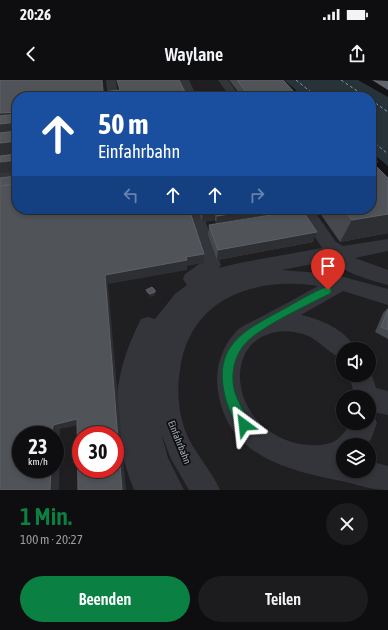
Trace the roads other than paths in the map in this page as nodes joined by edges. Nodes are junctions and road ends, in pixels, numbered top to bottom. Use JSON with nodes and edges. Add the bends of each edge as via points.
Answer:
{"nodes":[{"id":1,"x":111,"y":80,"type":"edge"},
{"id":2,"x":184,"y":80,"type":"edge"},
{"id":3,"x":223,"y":80,"type":"edge"},
{"id":4,"x":378,"y":80,"type":"edge"},
{"id":5,"x":388,"y":86,"type":"edge"},
{"id":6,"x":112,"y":92,"type":"edge"},
{"id":7,"x":190,"y":92,"type":"edge"},
{"id":8,"x":231,"y":92,"type":"edge"},
{"id":9,"x":12,"y":174,"type":"edge"},
{"id":10,"x":0,"y":175,"type":"edge"},
{"id":11,"x":197,"y":214,"type":"edge"},
{"id":12,"x":303,"y":214,"type":"edge"},
{"id":13,"x":388,"y":245,"type":"edge"},
{"id":14,"x":338,"y":252,"type":"junction"},
{"id":15,"x":273,"y":265,"type":"junction"},
{"id":16,"x":388,"y":278,"type":"edge"},
{"id":17,"x":341,"y":283,"type":"junction"},
{"id":18,"x":388,"y":285,"type":"edge"},
{"id":19,"x":388,"y":297,"type":"edge"},
{"id":20,"x":252,"y":331,"type":"junction"},
{"id":21,"x":336,"y":342,"type":"edge"},
{"id":22,"x":376,"y":400,"type":"edge"},
{"id":23,"x":388,"y":403,"type":"edge"},
{"id":24,"x":362,"y":430,"type":"edge"},
{"id":25,"x":356,"y":438,"type":"edge"},
{"id":26,"x":336,"y":453,"type":"edge"},
{"id":27,"x":300,"y":459,"type":"junction"},
{"id":28,"x":336,"y":467,"type":"edge"},
{"id":29,"x":376,"y":477,"type":"edge"},
{"id":30,"x":388,"y":480,"type":"edge"},
{"id":31,"x":148,"y":490,"type":"edge"},
{"id":32,"x":170,"y":490,"type":"edge"},
{"id":33,"x":206,"y":490,"type":"edge"}],
"edges":[{"from":1,"to":6,"type":"street"},
{"from":2,"to":7,"type":"street"},
{"from":3,"to":8,"type":"street"},
{"from":4,"to":5,"type":"highway"},
{"from":9,"to":10,"type":"street"},
{"from":11,"to":31,"type":"street","via":[[207,228],[212,266],[184,284],[163,305],[144,333],[132,364],[128,398],[129,426],[138,466]]},
{"from":12,"to":14,"type":"street","via":[[330,247]]},
{"from":13,"to":14,"type":"street"},
{"from":14,"to":15,"type":"street"},
{"from":14,"to":16,"type":"street","via":[[347,263]]},
{"from":15,"to":18,"type":"street","via":[[321,267]]},
{"from":15,"to":32,"type":"street","via":[[238,270],[205,283],[182,300],[170,314],[154,342],[147,366],[144,412],[155,457]]},
{"from":17,"to":19,"type":"street","name":"Einfahrbahn"},
{"from":17,"to":20,"type":"street"},
{"from":17,"to":33,"type":"street","name":"Einfahrbahn","via":[[284,277],[236,285],[214,295],[195,310],[183,326],[171,350],[165,389],[170,424],[185,460]]},
{"from":20,"to":21,"type":"street","via":[[266,324],[297,323],[314,328]]},
{"from":20,"to":27,"type":"street","via":[[240,341],[232,354],[228,370],[228,388],[234,407],[244,425],[260,441],[279,453]]},
{"from":22,"to":23,"type":"street"},
{"from":24,"to":25,"type":"street"},
{"from":26,"to":27,"type":"street","via":[[322,459]]},
{"from":27,"to":28,"type":"street"},
{"from":29,"to":30,"type":"street"}]}
